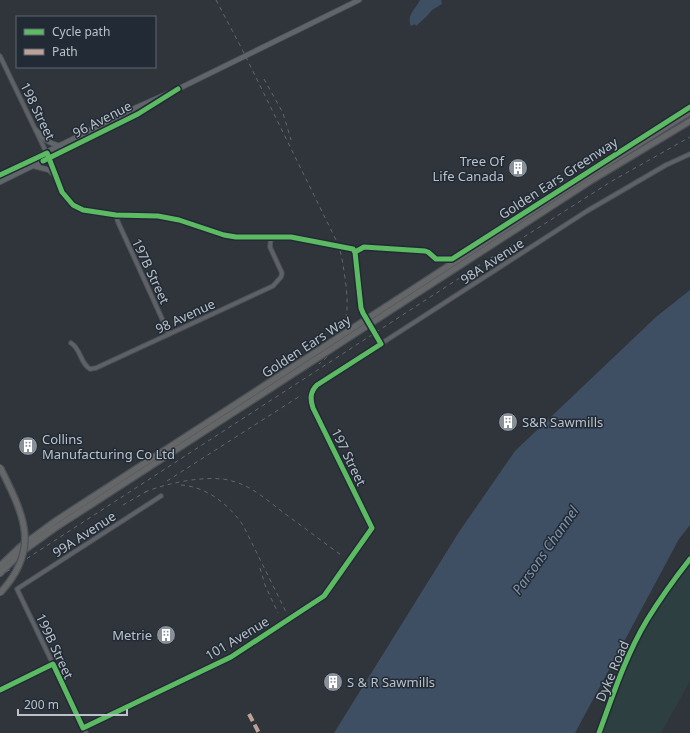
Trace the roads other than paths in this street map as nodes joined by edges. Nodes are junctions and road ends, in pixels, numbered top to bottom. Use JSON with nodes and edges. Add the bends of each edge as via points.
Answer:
{"nodes":[{"id":1,"x":359,"y":0,"type":"edge"},
{"id":2,"x":0,"y":56,"type":"edge"},
{"id":3,"x":178,"y":89,"type":"junction"},
{"id":4,"x":690,"y":112,"type":"edge"},
{"id":5,"x":690,"y":121,"type":"edge"},
{"id":6,"x":36,"y":130,"type":"junction"},
{"id":7,"x":61,"y":146,"type":"junction"},
{"id":8,"x":47,"y":153,"type":"junction"},
{"id":9,"x":690,"y":154,"type":"edge"},
{"id":10,"x":49,"y":158,"type":"junction"},
{"id":11,"x":34,"y":166,"type":"junction"},
{"id":12,"x":0,"y":175,"type":"edge"},
{"id":13,"x":56,"y":177,"type":"junction"},
{"id":14,"x":0,"y":182,"type":"edge"},
{"id":15,"x":116,"y":215,"type":"junction"},
{"id":16,"x":271,"y":237,"type":"junction"},
{"id":17,"x":355,"y":252,"type":"junction"},
{"id":18,"x":436,"y":259,"type":"dead end"},
{"id":19,"x":398,"y":303,"type":"junction"},
{"id":20,"x":169,"y":334,"type":"junction"},
{"id":21,"x":71,"y":343,"type":"dead end"},
{"id":22,"x":382,"y":344,"type":"junction"},
{"id":23,"x":311,"y":394,"type":"joint"},
{"id":24,"x":1,"y":470,"type":"edge"},
{"id":25,"x":161,"y":496,"type":"dead end"},
{"id":26,"x":58,"y":522,"type":"junction"},
{"id":27,"x":372,"y":528,"type":"joint"},
{"id":28,"x":690,"y":559,"type":"edge"},
{"id":29,"x":0,"y":566,"type":"edge"},
{"id":30,"x":0,"y":573,"type":"edge"},
{"id":31,"x":17,"y":589,"type":"joint"},
{"id":32,"x":0,"y":593,"type":"edge"},
{"id":33,"x":53,"y":664,"type":"junction"},
{"id":34,"x":0,"y":690,"type":"edge"},
{"id":35,"x":83,"y":728,"type":"junction"},
{"id":36,"x":86,"y":733,"type":"edge"},
{"id":37,"x":598,"y":733,"type":"edge"}],
"edges":[{"from":1,"to":3,"type":"main road","name":"96 Avenue","via":[[348,3]]},
{"from":2,"to":6,"type":"street","name":"198 Street"},
{"from":3,"to":7,"type":"main road","name":"96 Avenue"},
{"from":3,"to":10,"type":"main road","name":"96 Avenue","via":[[138,114]]},
{"from":4,"to":19,"type":"highway","name":"Golden Ears Way","via":[[564,191]]},
{"from":5,"to":19,"type":"highway","name":"Golden Ears Way"},
{"from":6,"to":7,"type":"main road","via":[[45,140]]},
{"from":6,"to":8,"type":"street","name":"198 Street"},
{"from":7,"to":8,"type":"main road","name":"96 Avenue"},
{"from":8,"to":10,"type":"street","name":"198 Street"},
{"from":8,"to":12,"type":"main road","name":"96 Avenue"},
{"from":9,"to":22,"type":"street","name":"98A Avenue","via":[[666,165],[587,212]]},
{"from":10,"to":11,"type":"main road","name":"96 Avenue"},
{"from":10,"to":13,"type":"street","name":"198 Street"},
{"from":11,"to":13,"type":"main road","via":[[49,170]]},
{"from":11,"to":14,"type":"main road","name":"96 Avenue"},
{"from":13,"to":15,"type":"street","name":"198 Street","via":[[66,198],[77,207],[89,212]]},
{"from":15,"to":16,"type":"street","name":"198 Street","via":[[158,216],[236,237]]},
{"from":15,"to":20,"type":"street","name":"197B Street"},
{"from":16,"to":17,"type":"street","name":"198 Street","via":[[348,248]]},
{"from":16,"to":20,"type":"street","name":"98 Avenue","via":[[270,247],[282,273],[277,282]]},
{"from":17,"to":18,"type":"street","via":[[364,247],[425,251]]},
{"from":17,"to":22,"type":"street","via":[[361,308]]},
{"from":19,"to":26,"type":"highway","name":"Golden Ears Way","bridge":true},
{"from":20,"to":21,"type":"street","name":"98 Avenue","via":[[90,369],[85,365],[76,346]]},
{"from":22,"to":23,"type":"street","name":"98A Avenue","via":[[317,385]]},
{"from":23,"to":27,"type":"street","name":"197 Street","via":[[314,408]]},
{"from":24,"to":32,"type":"highway","bridge":true,"via":[[21,513],[25,538],[19,566]]},
{"from":25,"to":31,"type":"street","name":"99A Avenue"},
{"from":26,"to":29,"type":"highway","name":"Golden Ears Way","via":[[20,547]]},
{"from":26,"to":30,"type":"highway","name":"Golden Ears Way","bridge":true},
{"from":27,"to":35,"type":"street","name":"101 Avenue","via":[[324,596],[232,657]]},
{"from":28,"to":37,"type":"street","name":"Dyke Road","via":[[647,620]]},
{"from":31,"to":33,"type":"street","name":"199B Street"},
{"from":33,"to":34,"type":"street"},
{"from":33,"to":35,"type":"street","name":"199B Street"},
{"from":35,"to":36,"type":"street","name":"199B Street"}]}
